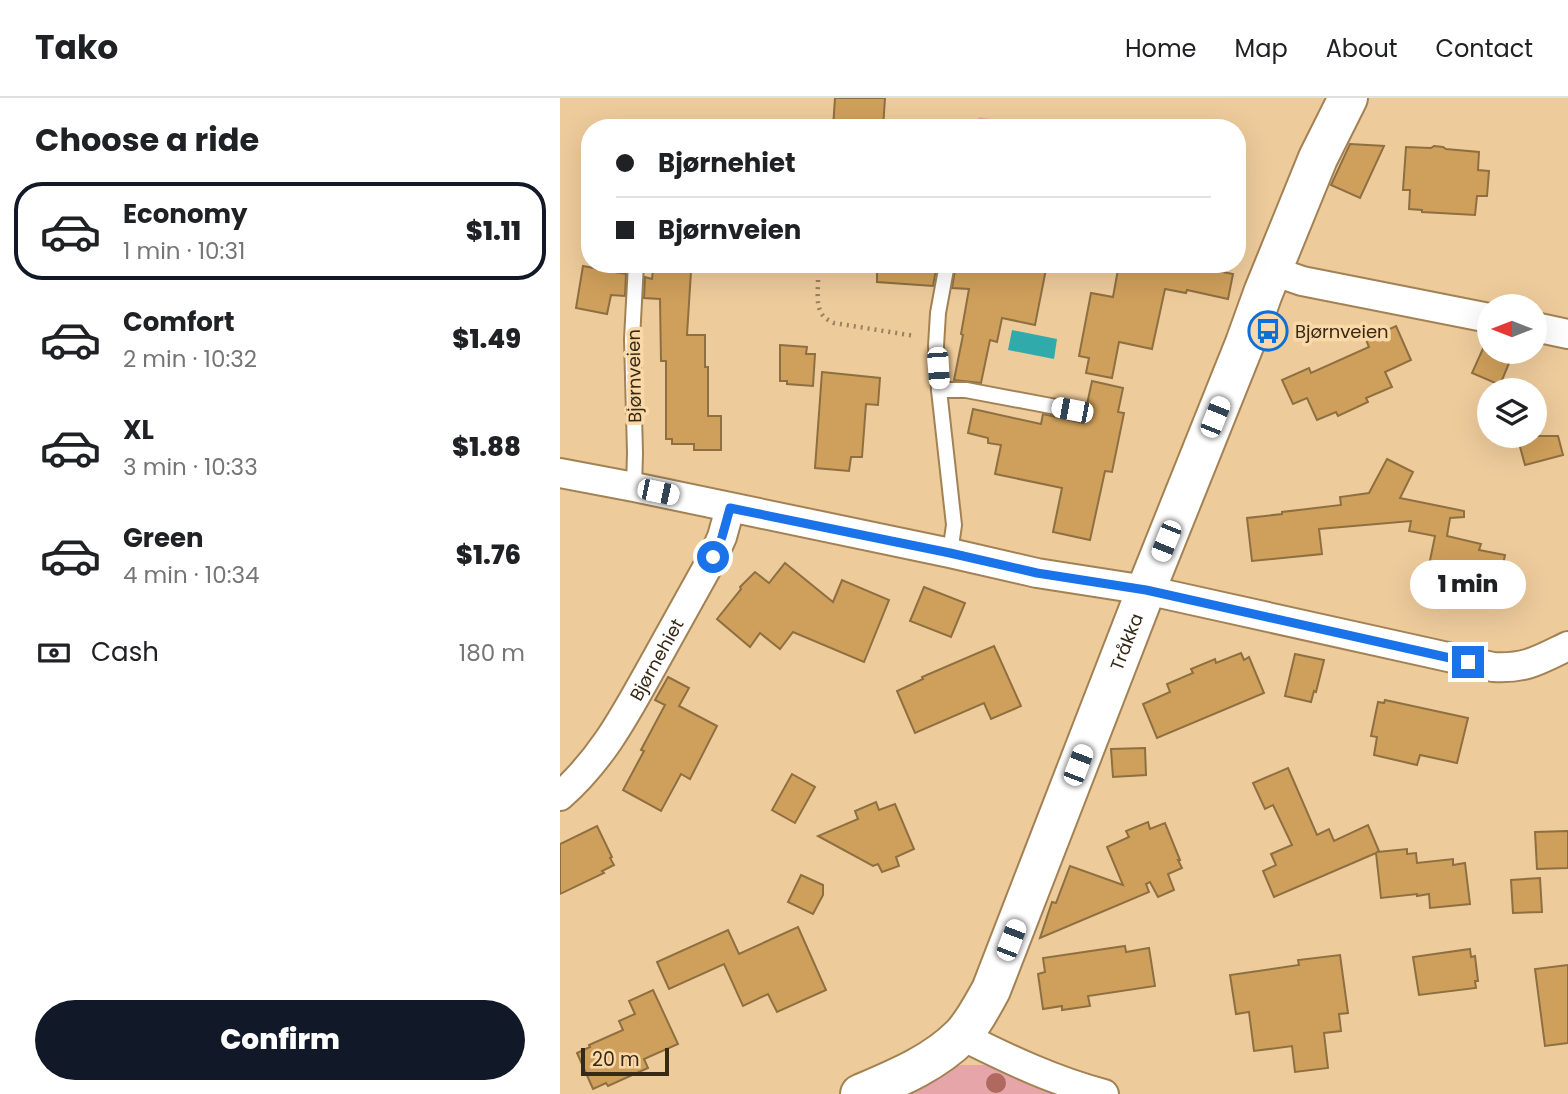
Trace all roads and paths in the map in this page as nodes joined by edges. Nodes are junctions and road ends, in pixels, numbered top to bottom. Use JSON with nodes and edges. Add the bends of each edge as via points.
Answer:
{"nodes":[{"id":1,"x":1348,"y":98,"type":"edge"},
{"id":2,"x":1273,"y":271,"type":"junction"},
{"id":3,"x":636,"y":273,"type":"edge"},
{"id":4,"x":946,"y":273,"type":"edge"},
{"id":5,"x":818,"y":280,"type":"dead end"},
{"id":6,"x":1477,"y":316,"type":"edge"},
{"id":7,"x":1547,"y":330,"type":"edge"},
{"id":8,"x":1568,"y":334,"type":"edge"},
{"id":9,"x":936,"y":340,"type":"junction"},
{"id":10,"x":939,"y":390,"type":"junction"},
{"id":11,"x":1072,"y":410,"type":"dead end"},
{"id":12,"x":560,"y":473,"type":"edge"},
{"id":13,"x":634,"y":487,"type":"junction"},
{"id":14,"x":730,"y":508,"type":"junction"},
{"id":15,"x":950,"y":553,"type":"junction"},
{"id":16,"x":1146,"y":590,"type":"junction"},
{"id":17,"x":1568,"y":646,"type":"edge"},
{"id":18,"x":560,"y":796,"type":"edge"},
{"id":19,"x":951,"y":1044,"type":"junction"},
{"id":20,"x":860,"y":1094,"type":"edge"},
{"id":21,"x":1104,"y":1094,"type":"edge"}],
"edges":[{"from":1,"to":2,"type":"street","name":"Tråkka","via":[[1318,158]]},
{"from":2,"to":6,"type":"street","via":[[1302,281]]},
{"from":2,"to":16,"type":"street","name":"Tråkka"},
{"from":3,"to":13,"type":"lane","name":"Bjørnveien"},
{"from":4,"to":9,"type":"lane"},
{"from":5,"to":9,"type":"path","via":[[820,311],[828,321]]},
{"from":7,"to":8,"type":"street"},
{"from":9,"to":10,"type":"lane"},
{"from":10,"to":11,"type":"lane","via":[[966,390]]},
{"from":10,"to":15,"type":"lane","via":[[954,525]]},
{"from":12,"to":13,"type":"street"},
{"from":13,"to":14,"type":"street"},
{"from":14,"to":15,"type":"street"},
{"from":14,"to":18,"type":"street","name":"Bjørnehiet","via":[[713,557],[625,716],[601,753]]},
{"from":15,"to":16,"type":"street","via":[[1037,573]]},
{"from":16,"to":17,"type":"street","via":[[1493,667],[1534,663]]},
{"from":16,"to":19,"type":"street","name":"Tråkka","via":[[991,990],[976,1017]]},
{"from":19,"to":20,"type":"street","name":"Tråkka","via":[[919,1067]]},
{"from":19,"to":21,"type":"street"}]}
